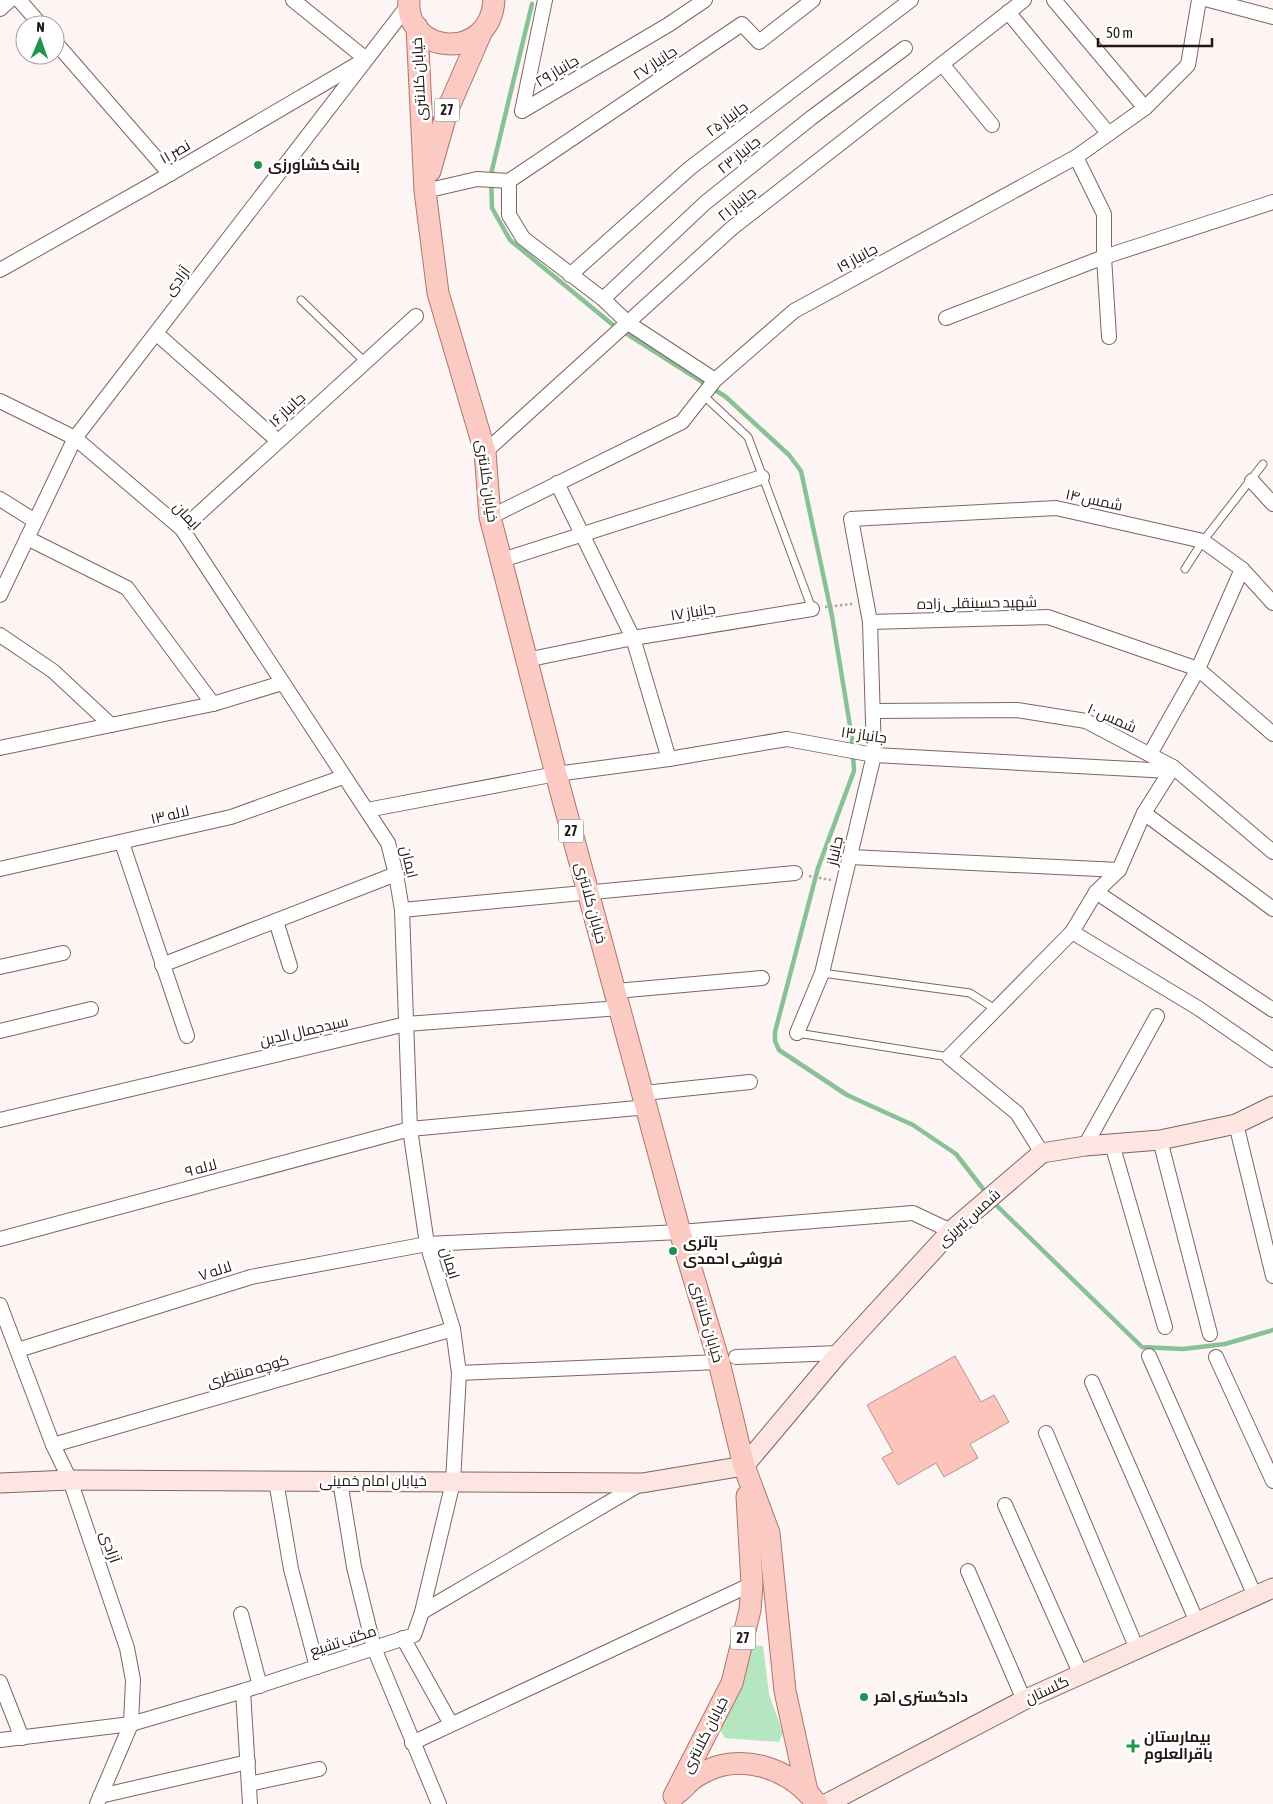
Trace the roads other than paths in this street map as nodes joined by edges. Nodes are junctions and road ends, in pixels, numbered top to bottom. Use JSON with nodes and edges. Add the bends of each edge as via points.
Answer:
{"nodes":[{"id":1,"x":10,"y":0,"type":"edge"},
{"id":2,"x":19,"y":0,"type":"edge"},
{"id":3,"x":293,"y":0,"type":"edge"},
{"id":4,"x":494,"y":0,"type":"edge"},
{"id":5,"x":498,"y":0,"type":"edge"},
{"id":6,"x":545,"y":0,"type":"edge"},
{"id":7,"x":705,"y":0,"type":"edge"},
{"id":8,"x":813,"y":0,"type":"edge"},
{"id":9,"x":911,"y":0,"type":"edge"},
{"id":10,"x":1024,"y":0,"type":"edge"},
{"id":11,"x":1054,"y":0,"type":"edge"},
{"id":12,"x":1199,"y":0,"type":"edge"},
{"id":13,"x":1209,"y":0,"type":"edge"},
{"id":14,"x":409,"y":2,"type":"edge"},
{"id":15,"x":0,"y":9,"type":"edge"},
{"id":16,"x":1008,"y":12,"type":"junction"},
{"id":17,"x":32,"y":15,"type":"edge"},
{"id":18,"x":1273,"y":17,"type":"edge"},
{"id":19,"x":417,"y":27,"type":"junction"},
{"id":20,"x":481,"y":33,"type":"junction"},
{"id":21,"x":905,"y":48,"type":"dead end"},
{"id":22,"x":65,"y":53,"type":"edge"},
{"id":23,"x":366,"y":58,"type":"junction"},
{"id":24,"x":942,"y":64,"type":"junction"},
{"id":25,"x":1145,"y":108,"type":"junction"},
{"id":26,"x":992,"y":125,"type":"dead end"},
{"id":27,"x":1108,"y":133,"type":"junction"},
{"id":28,"x":1076,"y":157,"type":"junction"},
{"id":29,"x":170,"y":174,"type":"junction"},
{"id":30,"x":509,"y":181,"type":"junction"},
{"id":31,"x":425,"y":191,"type":"junction"},
{"id":32,"x":1273,"y":202,"type":"edge"},
{"id":33,"x":1104,"y":257,"type":"junction"},
{"id":34,"x":0,"y":270,"type":"edge"},
{"id":35,"x":570,"y":275,"type":"junction"},
{"id":36,"x":603,"y":299,"type":"junction"},
{"id":37,"x":301,"y":300,"type":"dead end"},
{"id":38,"x":416,"y":316,"type":"dead end"},
{"id":39,"x":946,"y":318,"type":"dead end"},
{"id":40,"x":628,"y":323,"type":"junction"},
{"id":41,"x":157,"y":334,"type":"junction"},
{"id":42,"x":1109,"y":337,"type":"dead end"},
{"id":43,"x":364,"y":361,"type":"junction"},
{"id":44,"x":715,"y":380,"type":"junction"},
{"id":45,"x":704,"y":396,"type":"junction"},
{"id":46,"x":0,"y":401,"type":"edge"},
{"id":47,"x":75,"y":438,"type":"junction"},
{"id":48,"x":278,"y":441,"type":"junction"},
{"id":49,"x":485,"y":452,"type":"junction"},
{"id":50,"x":1263,"y":464,"type":"dead end"},
{"id":51,"x":762,"y":477,"type":"junction"},
{"id":52,"x":1252,"y":481,"type":"junction"},
{"id":53,"x":557,"y":483,"type":"junction"},
{"id":54,"x":0,"y":499,"type":"edge"},
{"id":55,"x":1273,"y":504,"type":"edge"},
{"id":56,"x":490,"y":518,"type":"junction"},
{"id":57,"x":852,"y":519,"type":"joint"},
{"id":58,"x":35,"y":521,"type":"junction"},
{"id":59,"x":182,"y":530,"type":"junction"},
{"id":60,"x":581,"y":536,"type":"junction"},
{"id":61,"x":27,"y":538,"type":"junction"},
{"id":62,"x":1203,"y":541,"type":"junction"},
{"id":63,"x":502,"y":560,"type":"junction"},
{"id":64,"x":1185,"y":568,"type":"dead end"},
{"id":65,"x":1242,"y":569,"type":"junction"},
{"id":66,"x":0,"y":595,"type":"edge"},
{"id":67,"x":1273,"y":603,"type":"edge"},
{"id":68,"x":812,"y":609,"type":"joint"},
{"id":69,"x":870,"y":622,"type":"junction"},
{"id":70,"x":0,"y":635,"type":"edge"},
{"id":71,"x":633,"y":638,"type":"junction"},
{"id":72,"x":526,"y":660,"type":"junction"},
{"id":73,"x":1198,"y":669,"type":"junction"},
{"id":74,"x":282,"y":683,"type":"junction"},
{"id":75,"x":213,"y":704,"type":"junction"},
{"id":76,"x":873,"y":711,"type":"junction"},
{"id":77,"x":111,"y":725,"type":"junction"},
{"id":78,"x":1273,"y":734,"type":"edge"},
{"id":79,"x":0,"y":748,"type":"edge"},
{"id":80,"x":1150,"y":754,"type":"junction"},
{"id":81,"x":874,"y":755,"type":"junction"},
{"id":82,"x":669,"y":760,"type":"junction"},
{"id":83,"x":1172,"y":769,"type":"junction"},
{"id":84,"x":556,"y":774,"type":"junction"},
{"id":85,"x":343,"y":777,"type":"junction"},
{"id":86,"x":367,"y":810,"type":"junction"},
{"id":87,"x":1144,"y":813,"type":"junction"},
{"id":88,"x":122,"y":843,"type":"junction"},
{"id":89,"x":1273,"y":852,"type":"edge"},
{"id":90,"x":850,"y":857,"type":"junction"},
{"id":91,"x":0,"y":869,"type":"edge"},
{"id":92,"x":1119,"y":870,"type":"junction"},
{"id":93,"x":795,"y":873,"type":"road end"},
{"id":94,"x":396,"y":874,"type":"junction"},
{"id":95,"x":1096,"y":892,"type":"junction"},
{"id":96,"x":589,"y":893,"type":"junction"},
{"id":97,"x":1273,"y":909,"type":"edge"},
{"id":98,"x":402,"y":910,"type":"junction"},
{"id":99,"x":276,"y":921,"type":"junction"},
{"id":100,"x":1072,"y":932,"type":"junction"},
{"id":101,"x":63,"y":953,"type":"dead end"},
{"id":102,"x":162,"y":965,"type":"junction"},
{"id":103,"x":290,"y":966,"type":"dead end"},
{"id":104,"x":0,"y":967,"type":"edge"},
{"id":105,"x":822,"y":973,"type":"junction"},
{"id":106,"x":762,"y":978,"type":"dead end"},
{"id":107,"x":618,"y":1000,"type":"junction"},
{"id":108,"x":995,"y":1009,"type":"junction"},
{"id":109,"x":91,"y":1010,"type":"dead end"},
{"id":110,"x":1273,"y":1010,"type":"edge"},
{"id":111,"x":1157,"y":1016,"type":"dead end"},
{"id":112,"x":406,"y":1024,"type":"junction"},
{"id":113,"x":0,"y":1031,"type":"edge"},
{"id":114,"x":797,"y":1033,"type":"joint"},
{"id":115,"x":187,"y":1036,"type":"dead end"},
{"id":116,"x":949,"y":1057,"type":"junction"},
{"id":117,"x":1273,"y":1060,"type":"edge"},
{"id":118,"x":750,"y":1082,"type":"dead end"},
{"id":119,"x":646,"y":1100,"type":"junction"},
{"id":120,"x":1273,"y":1106,"type":"edge"},
{"id":121,"x":0,"y":1120,"type":"edge"},
{"id":122,"x":1236,"y":1124,"type":"junction"},
{"id":123,"x":410,"y":1129,"type":"junction"},
{"id":124,"x":1160,"y":1140,"type":"junction"},
{"id":125,"x":1112,"y":1144,"type":"junction"},
{"id":126,"x":1085,"y":1146,"type":"junction"},
{"id":127,"x":1042,"y":1153,"type":"junction"},
{"id":128,"x":951,"y":1231,"type":"junction"},
{"id":129,"x":680,"y":1232,"type":"junction"},
{"id":130,"x":0,"y":1239,"type":"edge"},
{"id":131,"x":427,"y":1244,"type":"junction"},
{"id":132,"x":1273,"y":1276,"type":"edge"},
{"id":133,"x":0,"y":1305,"type":"edge"},
{"id":134,"x":1164,"y":1327,"type":"dead end"},
{"id":135,"x":452,"y":1329,"type":"junction"},
{"id":136,"x":1210,"y":1334,"type":"dead end"},
{"id":137,"x":18,"y":1350,"type":"junction"},
{"id":138,"x":839,"y":1353,"type":"junction"},
{"id":139,"x":1149,"y":1356,"type":"dead end"},
{"id":140,"x":1216,"y":1357,"type":"dead end"},
{"id":141,"x":728,"y":1359,"type":"junction"},
{"id":142,"x":459,"y":1373,"type":"junction"},
{"id":143,"x":1092,"y":1382,"type":"dead end"},
{"id":144,"x":1046,"y":1433,"type":"dead end"},
{"id":145,"x":53,"y":1444,"type":"junction"},
{"id":146,"x":744,"y":1466,"type":"junction"},
{"id":147,"x":70,"y":1480,"type":"junction"},
{"id":148,"x":276,"y":1481,"type":"junction"},
{"id":149,"x":340,"y":1481,"type":"junction"},
{"id":150,"x":1273,"y":1481,"type":"edge"},
{"id":151,"x":453,"y":1482,"type":"junction"},
{"id":152,"x":0,"y":1483,"type":"edge"},
{"id":153,"x":642,"y":1483,"type":"junction"},
{"id":154,"x":1005,"y":1505,"type":"dead end"},
{"id":155,"x":968,"y":1571,"type":"dead end"},
{"id":156,"x":752,"y":1584,"type":"junction"},
{"id":157,"x":1273,"y":1588,"type":"edge"},
{"id":158,"x":1255,"y":1596,"type":"junction"},
{"id":159,"x":422,"y":1612,"type":"junction"},
{"id":160,"x":241,"y":1614,"type":"dead end"},
{"id":161,"x":1197,"y":1622,"type":"junction"},
{"id":162,"x":403,"y":1638,"type":"junction"},
{"id":163,"x":374,"y":1648,"type":"junction"},
{"id":164,"x":1137,"y":1649,"type":"junction"},
{"id":165,"x":317,"y":1667,"type":"junction"},
{"id":166,"x":1081,"y":1675,"type":"junction"},
{"id":167,"x":0,"y":1682,"type":"edge"},
{"id":168,"x":260,"y":1686,"type":"junction"},
{"id":169,"x":243,"y":1692,"type":"junction"},
{"id":170,"x":1024,"y":1700,"type":"junction"},
{"id":171,"x":131,"y":1724,"type":"junction"},
{"id":172,"x":452,"y":1724,"type":"junction"},
{"id":173,"x":22,"y":1738,"type":"junction"},
{"id":174,"x":0,"y":1740,"type":"edge"},
{"id":175,"x":412,"y":1743,"type":"junction"},
{"id":176,"x":248,"y":1762,"type":"junction"},
{"id":177,"x":320,"y":1769,"type":"dead end"},
{"id":178,"x":249,"y":1784,"type":"junction"},
{"id":179,"x":812,"y":1798,"type":"edge"},
{"id":180,"x":99,"y":1800,"type":"edge"},
{"id":181,"x":669,"y":1801,"type":"edge"},
{"id":182,"x":250,"y":1804,"type":"edge"},
{"id":183,"x":439,"y":1804,"type":"edge"},
{"id":184,"x":826,"y":1804,"type":"edge"}],
"edges":[{"from":1,"to":15,"type":"street"},
{"from":2,"to":17,"type":"street"},
{"from":3,"to":23,"type":"street"},
{"from":4,"to":5,"type":"street"},
{"from":4,"to":20,"type":"main road","number":"27","via":[[490,18]]},
{"from":6,"to":7,"type":"street","name":"جانباز ۲۹","via":[[522,111]]},
{"from":8,"to":30,"type":"street","name":"جانباز ۲۷","via":[[759,42],[742,24]]},
{"from":9,"to":35,"type":"street","name":"جانباز ۲۵","via":[[690,168]]},
{"from":10,"to":16,"type":"street","name":"جانباز ۲۱"},
{"from":11,"to":25,"type":"street"},
{"from":12,"to":25,"type":"street","name":"جانباز ۱۹","via":[[1188,66]]},
{"from":13,"to":18,"type":"street"},
{"from":14,"to":19,"type":"main road","number":"27"},
{"from":14,"to":23,"type":"street","name":"آزادی"},
{"from":16,"to":24,"type":"street","name":"جانباز ۲۱"},
{"from":16,"to":27,"type":"street"},
{"from":19,"to":20,"type":"main road","via":[[436,42],[447,45],[459,44]]},
{"from":19,"to":31,"type":"main road","name":"خیابان کلانتری","number":"27"},
{"from":20,"to":31,"type":"main road","name":"خیابان کلانتری","number":"27","via":[[447,111]]},
{"from":21,"to":36,"type":"street","name":"جانباز ۲۳","via":[[705,203]]},
{"from":22,"to":29,"type":"street"},
{"from":23,"to":29,"type":"street","name":"نصر ۱۱"},
{"from":23,"to":41,"type":"street","name":"آزادی"},
{"from":24,"to":26,"type":"street"},
{"from":24,"to":40,"type":"street","name":"جانباز ۲۱","via":[[732,228]]},
{"from":25,"to":27,"type":"street","name":"جانباز ۱۹"},
{"from":27,"to":28,"type":"street","name":"جانباز ۱۹"},
{"from":28,"to":33,"type":"street","via":[[1104,214]]},
{"from":28,"to":44,"type":"street","name":"جانباز ۱۹","via":[[794,311]]},
{"from":29,"to":34,"type":"street","name":"نصر ۱۱"},
{"from":30,"to":31,"type":"street","via":[[477,179]]},
{"from":30,"to":35,"type":"street","via":[[509,215],[523,238]]},
{"from":31,"to":49,"type":"main road","name":"خیابان کلانتری","number":"27","via":[[438,293]]},
{"from":32,"to":33,"type":"street"},
{"from":33,"to":39,"type":"street"},
{"from":33,"to":42,"type":"street"},
{"from":35,"to":36,"type":"street"},
{"from":36,"to":40,"type":"street"},
{"from":37,"to":43,"type":"lane"},
{"from":38,"to":43,"type":"street","name":"جانباز ۱۶"},
{"from":40,"to":44,"type":"street"},
{"from":40,"to":49,"type":"street","name":"جانباز ۲۱"},
{"from":41,"to":47,"type":"street","name":"آزادی"},
{"from":41,"to":48,"type":"street"},
{"from":43,"to":48,"type":"street","name":"جانباز ۱۶"},
{"from":44,"to":45,"type":"street","name":"جانباز ۱۹"},
{"from":45,"to":51,"type":"lane","via":[[748,437]]},
{"from":45,"to":53,"type":"street","name":"جانباز ۱۹","via":[[682,422]]},
{"from":46,"to":47,"type":"street","name":"ایمان"},
{"from":47,"to":58,"type":"street","name":"آزادی"},
{"from":47,"to":59,"type":"street","name":"ایمان"},
{"from":48,"to":59,"type":"street","name":"جانباز ۱۶"},
{"from":49,"to":56,"type":"main road","name":"خیابان کلانتری","number":"27"},
{"from":50,"to":52,"type":"lane"},
{"from":51,"to":60,"type":"street"},
{"from":51,"to":68,"type":"lane"},
{"from":52,"to":55,"type":"street"},
{"from":52,"to":62,"type":"lane"},
{"from":53,"to":56,"type":"street","name":"جانباز ۱۹"},
{"from":53,"to":60,"type":"street"},
{"from":54,"to":58,"type":"street"},
{"from":56,"to":63,"type":"main road","name":"خیابان کلانتری","number":"27"},
{"from":57,"to":62,"type":"street","name":"شمس ۱۴","via":[[1056,508]]},
{"from":57,"to":69,"type":"street","name":"جانباز"},
{"from":58,"to":61,"type":"street","name":"آزادی"},
{"from":59,"to":74,"type":"street","name":"ایمان"},
{"from":60,"to":63,"type":"street"},
{"from":60,"to":71,"type":"street"},
{"from":61,"to":66,"type":"street","name":"آزادی"},
{"from":61,"to":75,"type":"street","via":[[127,588]]},
{"from":62,"to":64,"type":"lane"},
{"from":62,"to":65,"type":"street","name":"شمس ۱۴"},
{"from":63,"to":72,"type":"main road","name":"خیابان کلانتری","number":"27"},
{"from":65,"to":67,"type":"street","name":"شمس ۱۴"},
{"from":65,"to":73,"type":"street"},
{"from":68,"to":71,"type":"street","name":"جانباز ۱۷"},
{"from":69,"to":73,"type":"street","name":"شهید حسینقلی زاده","via":[[1048,617]]},
{"from":69,"to":76,"type":"street","name":"جانباز"},
{"from":70,"to":77,"type":"street","via":[[53,671]]},
{"from":71,"to":72,"type":"street","name":"جانباز ۱۷"},
{"from":71,"to":82,"type":"street"},
{"from":72,"to":84,"type":"main road","name":"خیابان کلانتری","number":"27"},
{"from":73,"to":78,"type":"street"},
{"from":73,"to":80,"type":"street"},
{"from":74,"to":75,"type":"street"},
{"from":74,"to":85,"type":"street","name":"ایمان"},
{"from":75,"to":77,"type":"street"},
{"from":76,"to":80,"type":"street","name":"شمس ۱۰","via":[[1017,710],[1086,721]]},
{"from":76,"to":81,"type":"street","name":"جانباز"},
{"from":77,"to":79,"type":"street"},
{"from":80,"to":83,"type":"street","name":"شمس ۱۰"},
{"from":81,"to":82,"type":"street","name":"جانباز ۱۳","via":[[787,739]]},
{"from":81,"to":83,"type":"street","name":"جانباز ۱۳"},
{"from":81,"to":90,"type":"street","name":"جانباز"},
{"from":82,"to":84,"type":"street","name":"جانباز ۱۳"},
{"from":83,"to":87,"type":"street"},
{"from":83,"to":89,"type":"street","name":"شمس ۱۰"},
{"from":84,"to":86,"type":"street","name":"جانباز ۱۳"},
{"from":84,"to":96,"type":"main road","name":"خیابان کلانتری","number":"27"},
{"from":85,"to":86,"type":"street","name":"ایمان"},
{"from":85,"to":88,"type":"street","name":"لاله ۱۳","via":[[231,817]]},
{"from":86,"to":94,"type":"street","name":"ایمان","via":[[388,843]]},
{"from":87,"to":92,"type":"street"},
{"from":87,"to":97,"type":"street"},
{"from":88,"to":91,"type":"street","name":"لاله ۱۳"},
{"from":88,"to":102,"type":"street"},
{"from":90,"to":92,"type":"street"},
{"from":90,"to":105,"type":"street","name":"جانباز"},
{"from":92,"to":95,"type":"street"},
{"from":93,"to":96,"type":"street"},
{"from":94,"to":98,"type":"street","name":"ایمان"},
{"from":94,"to":99,"type":"street"},
{"from":95,"to":100,"type":"street"},
{"from":95,"to":110,"type":"street"},
{"from":96,"to":98,"type":"street"},
{"from":96,"to":107,"type":"main road","name":"خیابان کلانتری","number":"27"},
{"from":98,"to":112,"type":"street","name":"ایمان"},
{"from":99,"to":102,"type":"street"},
{"from":99,"to":103,"type":"street"},
{"from":100,"to":108,"type":"street"},
{"from":100,"to":117,"type":"street","via":[[1198,1008]]},
{"from":101,"to":104,"type":"street"},
{"from":102,"to":115,"type":"street"},
{"from":105,"to":108,"type":"lane","via":[[970,993]]},
{"from":105,"to":114,"type":"street","name":"جانباز"},
{"from":106,"to":107,"type":"street","name":"سیدجمال الدین"},
{"from":107,"to":112,"type":"street","name":"سیدجمال الدین"},
{"from":107,"to":119,"type":"main road","name":"خیابان کلانتری","number":"27"},
{"from":108,"to":116,"type":"street"},
{"from":109,"to":113,"type":"street"},
{"from":111,"to":126,"type":"street"},
{"from":112,"to":121,"type":"street","name":"سیدجمال الدین"},
{"from":112,"to":123,"type":"street","name":"ایمان"},
{"from":114,"to":116,"type":"lane","name":"جانباز"},
{"from":116,"to":127,"type":"street","via":[[1017,1113]]},
{"from":118,"to":119,"type":"street","name":"لاله ۹"},
{"from":119,"to":123,"type":"street","name":"لاله ۹"},
{"from":119,"to":129,"type":"main road","name":"خیابان کلانتری","number":"27"},
{"from":120,"to":122,"type":"street"},
{"from":122,"to":124,"type":"street"},
{"from":122,"to":132,"type":"street"},
{"from":123,"to":130,"type":"street","name":"لاله ۹"},
{"from":123,"to":131,"type":"street","name":"ایمان"},
{"from":124,"to":125,"type":"street"},
{"from":124,"to":136,"type":"street"},
{"from":125,"to":126,"type":"street"},
{"from":125,"to":134,"type":"street"},
{"from":126,"to":127,"type":"street"},
{"from":127,"to":128,"type":"street","name":"شمس تبریزی"},
{"from":128,"to":129,"type":"street","name":"لاله ۷","via":[[913,1213]]},
{"from":128,"to":138,"type":"street","name":"شمس تبریزی"},
{"from":129,"to":131,"type":"street","name":"لاله ۷"},
{"from":129,"to":141,"type":"main road","name":"خیابان کلانتری","number":"27"},
{"from":131,"to":135,"type":"street","name":"ایمان"},
{"from":131,"to":137,"type":"street","name":"لاله ۷","via":[[251,1277]]},
{"from":133,"to":137,"type":"street","name":"آزادی"},
{"from":135,"to":142,"type":"street","name":"ایمان"},
{"from":135,"to":145,"type":"street","name":"کوچه منتظری"},
{"from":137,"to":145,"type":"street","name":"آزادی"},
{"from":138,"to":141,"type":"street"},
{"from":138,"to":146,"type":"street","name":"شمس تبریزی"},
{"from":139,"to":158,"type":"street"},
{"from":140,"to":150,"type":"street"},
{"from":141,"to":142,"type":"street"},
{"from":141,"to":146,"type":"main road","name":"خیابان کلانتری","number":"27"},
{"from":142,"to":151,"type":"street","name":"ایمان"},
{"from":143,"to":161,"type":"street"},
{"from":144,"to":164,"type":"street"},
{"from":145,"to":147,"type":"street","name":"آزادی"},
{"from":146,"to":153,"type":"street","name":"خیابان امام خمینی"},
{"from":146,"to":156,"type":"main road","name":"خیابان کلانتری","number":"27"},
{"from":146,"to":179,"type":"main road","name":"خیابان کلانتری","number":"27","via":[[769,1533],[785,1691]]},
{"from":147,"to":148,"type":"street","name":"خیابان امام خمینی"},
{"from":147,"to":152,"type":"street","name":"خیابان امام خمینی"},
{"from":147,"to":171,"type":"street","name":"آزادی","via":[[127,1648],[133,1680]]},
{"from":148,"to":149,"type":"street","name":"خیابان امام خمینی"},
{"from":148,"to":165,"type":"street","via":[[291,1569]]},
{"from":149,"to":151,"type":"street","name":"خیابان امام خمینی"},
{"from":149,"to":163,"type":"street","via":[[354,1567]]},
{"from":151,"to":153,"type":"street","name":"خیابان امام خمینی"},
{"from":151,"to":159,"type":"street","name":"مکتب تشیع"},
{"from":153,"to":159,"type":"street"},
{"from":154,"to":166,"type":"street"},
{"from":155,"to":170,"type":"street"},
{"from":156,"to":172,"type":"street"},
{"from":156,"to":181,"type":"main road","name":"خیابان کلانتری","number":"27","via":[[750,1610],[732,1683]]},
{"from":157,"to":158,"type":"street","name":"گلستان"},
{"from":158,"to":161,"type":"street","name":"گلستان"},
{"from":159,"to":162,"type":"street","name":"مکتب تشیع","via":[[414,1635]]},
{"from":160,"to":168,"type":"street"},
{"from":161,"to":164,"type":"street","name":"گلستان"},
{"from":162,"to":163,"type":"street","name":"مکتب تشیع"},
{"from":162,"to":172,"type":"street"},
{"from":163,"to":165,"type":"street","name":"مکتب تشیع"},
{"from":163,"to":175,"type":"street"},
{"from":164,"to":166,"type":"street","name":"گلستان"},
{"from":165,"to":168,"type":"street","name":"مکتب تشیع"},
{"from":166,"to":170,"type":"street","name":"گلستان"},
{"from":167,"to":173,"type":"street"},
{"from":168,"to":169,"type":"street","name":"مکتب تشیع"},
{"from":169,"to":171,"type":"street","name":"مکتب تشیع"},
{"from":169,"to":176,"type":"street"},
{"from":170,"to":184,"type":"street","name":"گلستان"},
{"from":171,"to":173,"type":"street","name":"مکتب تشیع"},
{"from":171,"to":180,"type":"street","name":"آزادی"},
{"from":172,"to":175,"type":"street"},
{"from":173,"to":174,"type":"street","name":"مکتب تشیع"},
{"from":175,"to":183,"type":"street"},
{"from":176,"to":178,"type":"street"},
{"from":176,"to":180,"type":"street"},
{"from":177,"to":178,"type":"street"},
{"from":178,"to":182,"type":"street"},
{"from":179,"to":181,"type":"main road","via":[[784,1773],[747,1764],[725,1765],[697,1776]]}]}
